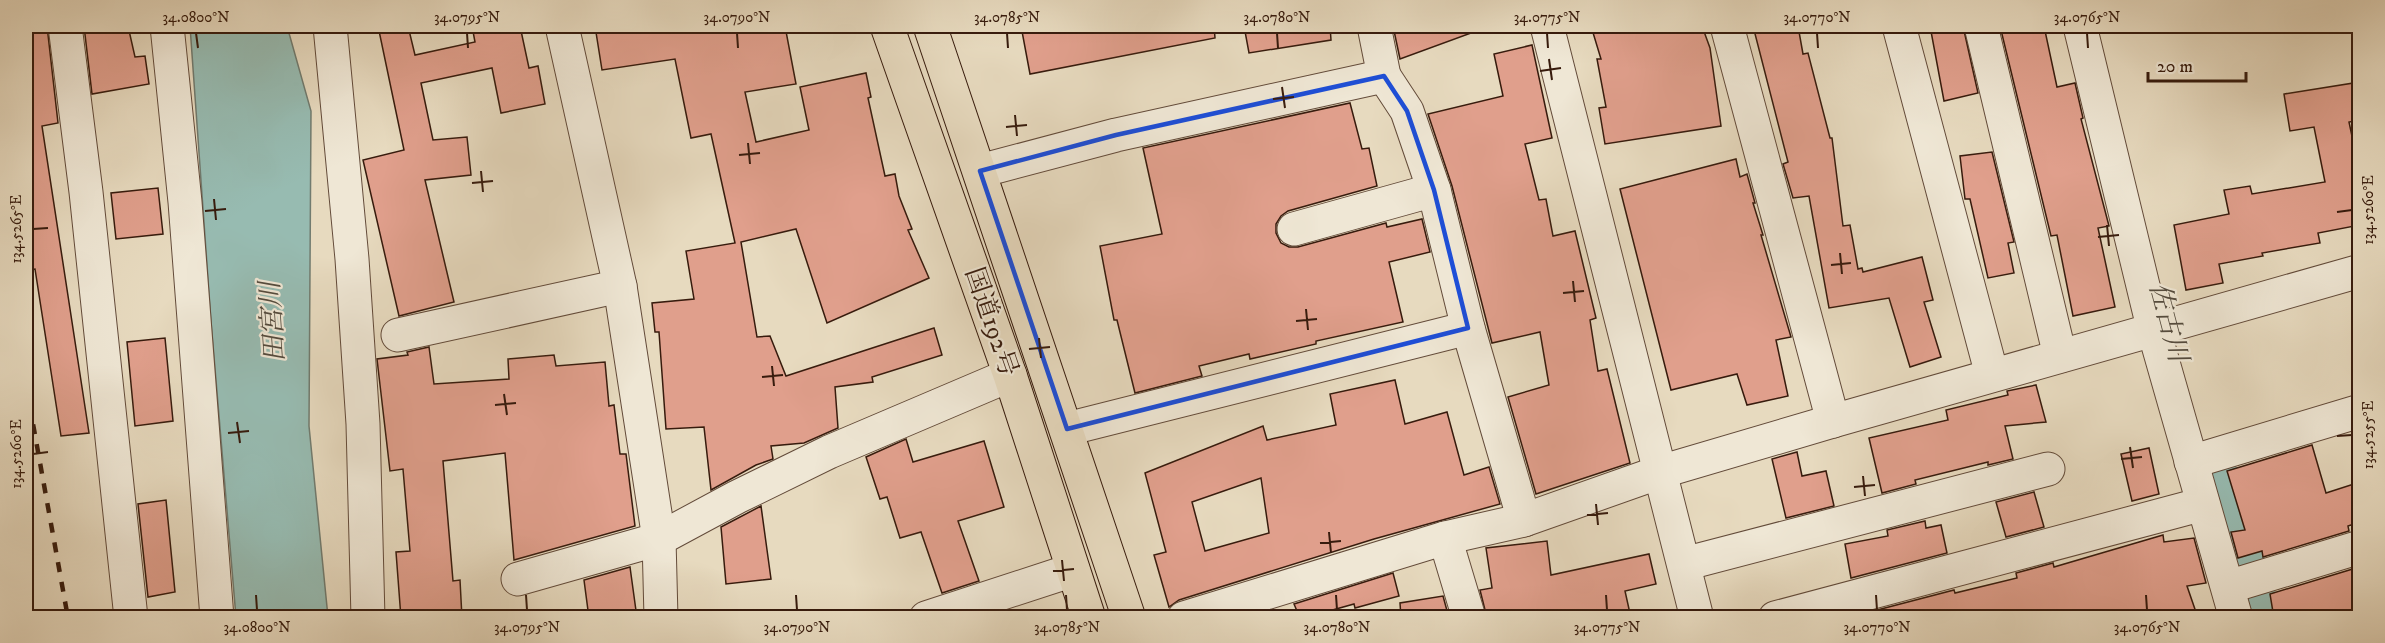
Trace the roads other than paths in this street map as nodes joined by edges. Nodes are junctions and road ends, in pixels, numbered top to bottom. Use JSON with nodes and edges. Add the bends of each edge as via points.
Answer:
{"nodes":[{"id":1,"x":65,"y":26,"type":"edge"},
{"id":2,"x":166,"y":26,"type":"edge"},
{"id":3,"x":330,"y":26,"type":"edge"},
{"id":4,"x":562,"y":26,"type":"edge"},
{"id":5,"x":887,"y":26,"type":"edge"},
{"id":6,"x":930,"y":26,"type":"edge"},
{"id":7,"x":1374,"y":26,"type":"edge"},
{"id":8,"x":1547,"y":26,"type":"edge"},
{"id":9,"x":1727,"y":26,"type":"edge"},
{"id":10,"x":1899,"y":26,"type":"edge"},
{"id":11,"x":1981,"y":26,"type":"edge"},
{"id":12,"x":2079,"y":26,"type":"edge"},
{"id":13,"x":1384,"y":76,"type":"junction"},
{"id":14,"x":980,"y":171,"type":"junction"},
{"id":15,"x":1434,"y":190,"type":"junction"},
{"id":16,"x":1294,"y":229,"type":"dead end"},
{"id":17,"x":2360,"y":271,"type":"edge"},
{"id":18,"x":620,"y":286,"type":"junction"},
{"id":19,"x":1468,"y":328,"type":"junction"},
{"id":20,"x":2165,"y":328,"type":"junction"},
{"id":21,"x":398,"y":334,"type":"dead end"},
{"id":22,"x":2060,"y":356,"type":"junction"},
{"id":23,"x":1010,"y":375,"type":"junction"},
{"id":24,"x":1992,"y":375,"type":"junction"},
{"id":25,"x":2360,"y":411,"type":"edge"},
{"id":26,"x":1833,"y":422,"type":"junction"},
{"id":27,"x":1067,"y":429,"type":"junction"},
{"id":28,"x":2202,"y":459,"type":"junction"},
{"id":29,"x":2048,"y":469,"type":"dead end"},
{"id":30,"x":1660,"y":472,"type":"junction"},
{"id":31,"x":2203,"y":504,"type":"junction"},
{"id":32,"x":1524,"y":520,"type":"junction"},
{"id":33,"x":1445,"y":538,"type":"junction"},
{"id":34,"x":658,"y":540,"type":"junction"},
{"id":35,"x":2360,"y":547,"type":"edge"},
{"id":36,"x":1684,"y":564,"type":"junction"},
{"id":37,"x":1073,"y":570,"type":"junction"},
{"id":38,"x":518,"y":579,"type":"dead end"},
{"id":39,"x":2238,"y":583,"type":"junction"},
{"id":40,"x":131,"y":618,"type":"edge"},
{"id":41,"x":217,"y":618,"type":"edge"},
{"id":42,"x":368,"y":618,"type":"edge"},
{"id":43,"x":661,"y":618,"type":"edge"},
{"id":44,"x":926,"y":618,"type":"edge"},
{"id":45,"x":1089,"y":618,"type":"edge"},
{"id":46,"x":1129,"y":618,"type":"edge"},
{"id":47,"x":1184,"y":618,"type":"edge"},
{"id":48,"x":1469,"y":618,"type":"edge"},
{"id":49,"x":1697,"y":618,"type":"edge"},
{"id":50,"x":1775,"y":618,"type":"edge"},
{"id":51,"x":2236,"y":618,"type":"edge"}],
"edges":[{"from":1,"to":40,"type":"street"},
{"from":2,"to":41,"type":"street","via":[[185,202]]},
{"from":3,"to":42,"type":"street","via":[[363,424]]},
{"from":4,"to":18,"type":"street"},
{"from":5,"to":23,"type":"highway","name":"国道192号"},
{"from":6,"to":14,"type":"highway","name":"国道192号"},
{"from":7,"to":13,"type":"street"},
{"from":8,"to":30,"type":"street"},
{"from":9,"to":26,"type":"street"},
{"from":10,"to":24,"type":"street"},
{"from":11,"to":22,"type":"street"},
{"from":12,"to":20,"type":"street"},
{"from":13,"to":14,"type":"street","via":[[1116,135]]},
{"from":13,"to":15,"type":"street","via":[[1407,111]]},
{"from":14,"to":27,"type":"highway","name":"国道192号"},
{"from":15,"to":16,"type":"street"},
{"from":15,"to":19,"type":"street"},
{"from":17,"to":20,"type":"street"},
{"from":18,"to":21,"type":"street"},
{"from":18,"to":34,"type":"street"},
{"from":19,"to":27,"type":"street"},
{"from":19,"to":32,"type":"street"},
{"from":20,"to":22,"type":"street"},
{"from":20,"to":28,"type":"street"},
{"from":22,"to":24,"type":"street"},
{"from":23,"to":34,"type":"street","via":[[829,452]]},
{"from":23,"to":37,"type":"highway","name":"国道192号"},
{"from":24,"to":26,"type":"street"},
{"from":25,"to":28,"type":"street"},
{"from":26,"to":30,"type":"street"},
{"from":27,"to":46,"type":"highway","name":"国道192号"},
{"from":28,"to":31,"type":"street"},
{"from":29,"to":36,"type":"street"},
{"from":30,"to":32,"type":"street"},
{"from":30,"to":36,"type":"street"},
{"from":31,"to":39,"type":"street"},
{"from":31,"to":50,"type":"street"},
{"from":32,"to":33,"type":"street"},
{"from":33,"to":47,"type":"street"},
{"from":33,"to":48,"type":"street"},
{"from":34,"to":38,"type":"street"},
{"from":34,"to":43,"type":"street"},
{"from":35,"to":39,"type":"street"},
{"from":36,"to":49,"type":"street"},
{"from":37,"to":44,"type":"street"},
{"from":37,"to":45,"type":"highway","name":"国道192号"},
{"from":39,"to":51,"type":"street"}]}
